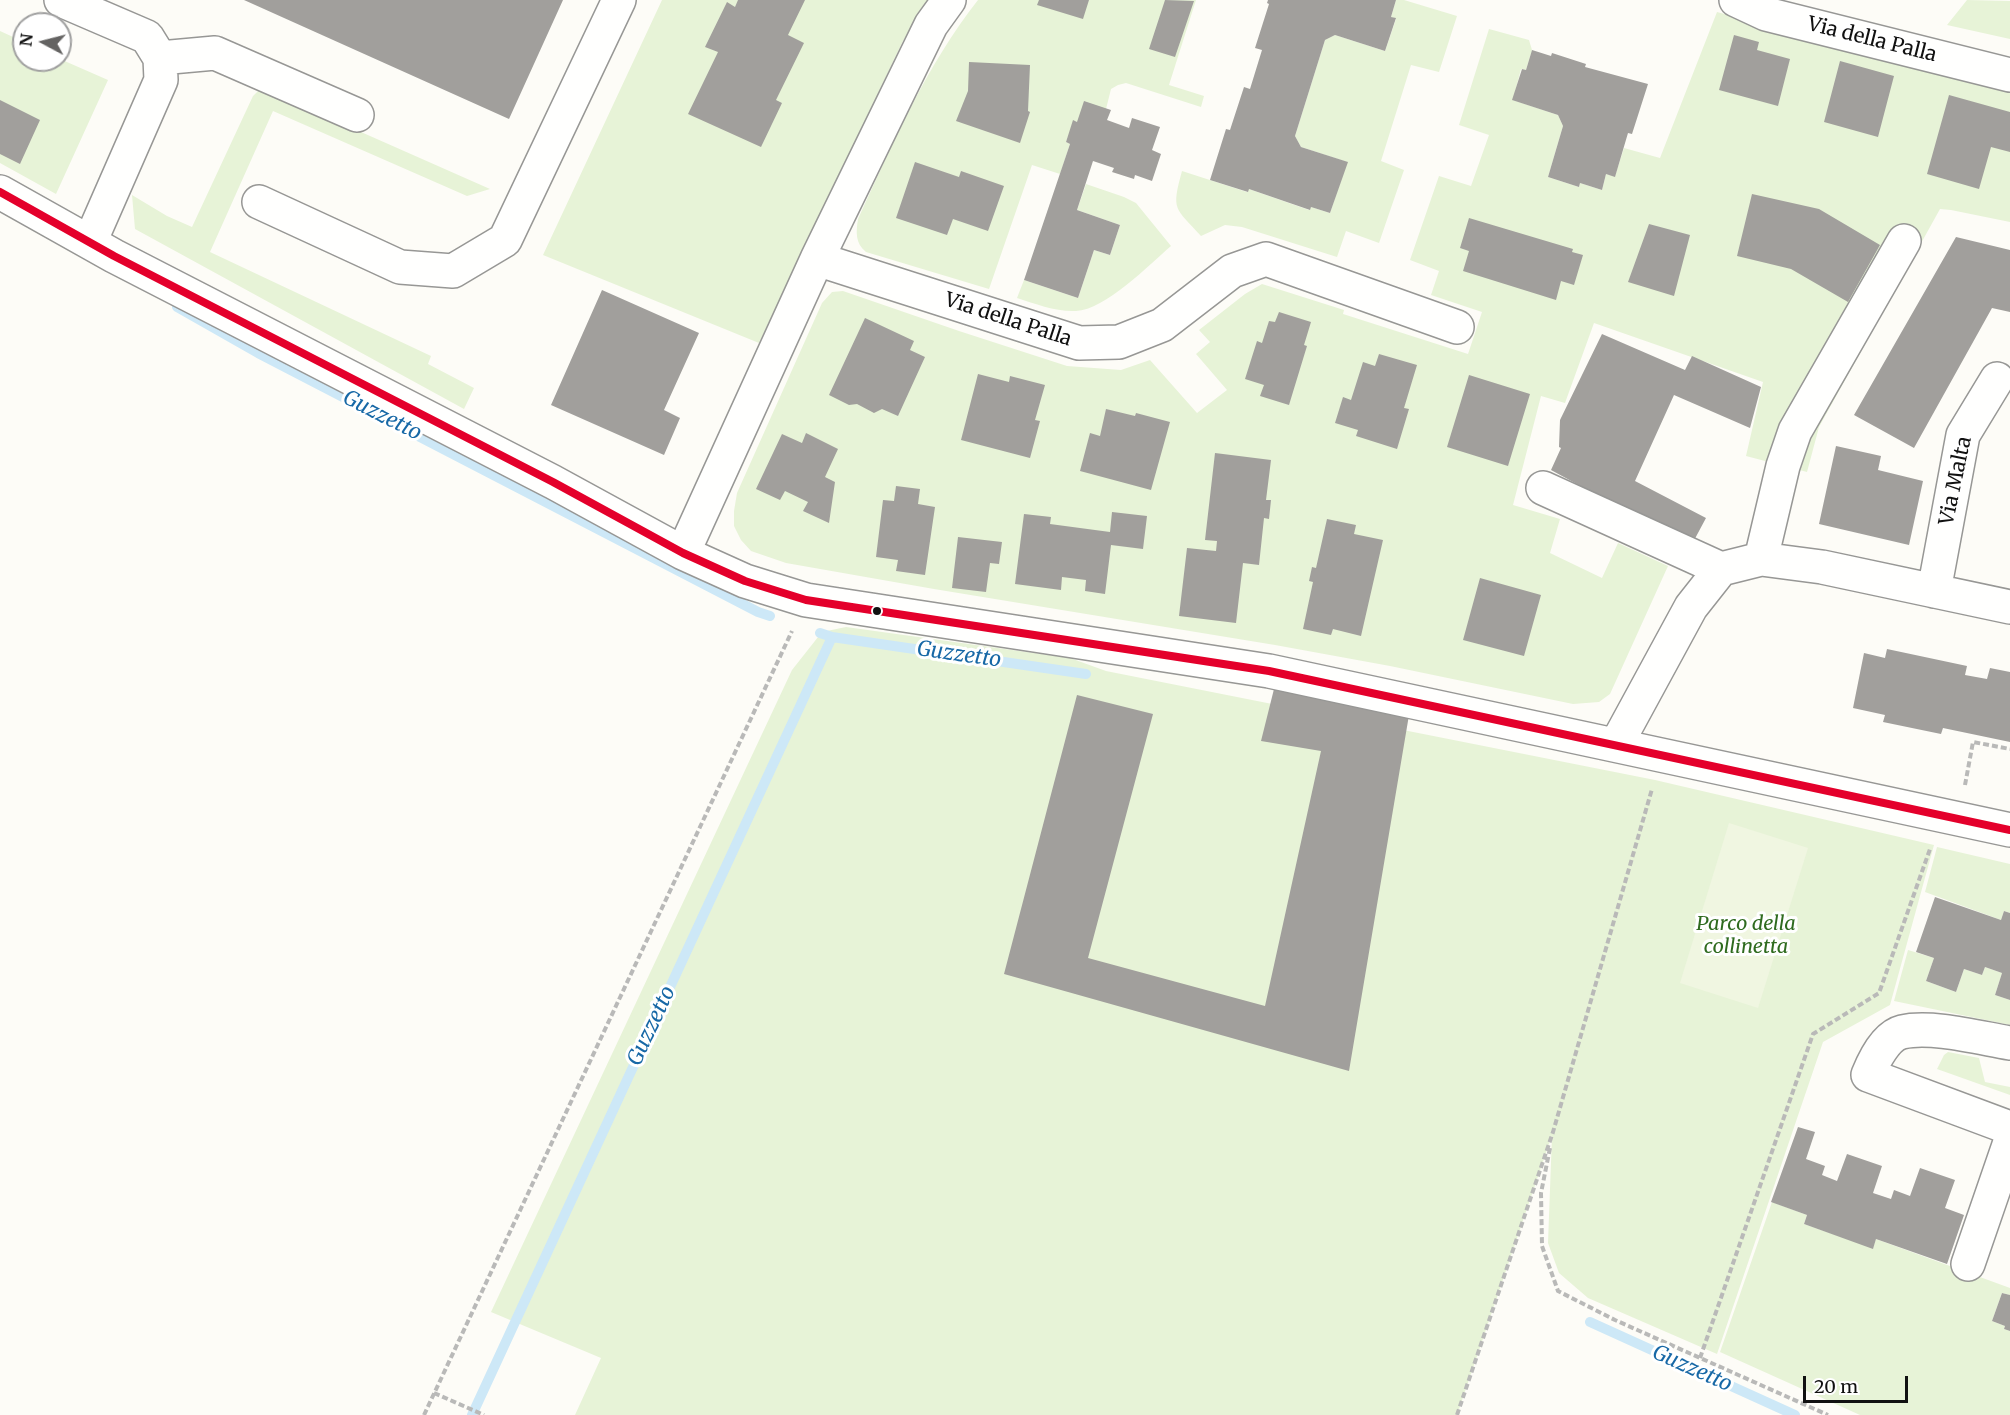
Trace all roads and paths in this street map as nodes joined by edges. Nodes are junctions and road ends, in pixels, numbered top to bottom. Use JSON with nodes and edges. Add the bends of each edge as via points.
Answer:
{"nodes":[{"id":1,"x":61,"y":0,"type":"edge"},
{"id":2,"x":620,"y":0,"type":"edge"},
{"id":3,"x":949,"y":0,"type":"edge"},
{"id":4,"x":1736,"y":0,"type":"edge"},
{"id":5,"x":160,"y":58,"type":"junction"},
{"id":6,"x":2010,"y":75,"type":"edge"},
{"id":7,"x":357,"y":115,"type":"dead end"},
{"id":8,"x":0,"y":192,"type":"edge"},
{"id":9,"x":259,"y":202,"type":"dead end"},
{"id":10,"x":90,"y":242,"type":"junction"},
{"id":11,"x":1904,"y":242,"type":"dead end"},
{"id":12,"x":817,"y":259,"type":"junction"},
{"id":13,"x":1458,"y":327,"type":"dead end"},
{"id":14,"x":1997,"y":379,"type":"dead end"},
{"id":15,"x":1543,"y":488,"type":"dead end"},
{"id":16,"x":683,"y":553,"type":"junction"},
{"id":17,"x":1761,"y":560,"type":"junction"},
{"id":18,"x":1721,"y":569,"type":"junction"},
{"id":19,"x":1934,"y":591,"type":"junction"},
{"id":20,"x":806,"y":600,"type":"junction"},
{"id":21,"x":2010,"y":607,"type":"edge"},
{"id":22,"x":1616,"y":745,"type":"junction"},
{"id":23,"x":2010,"y":749,"type":"edge"},
{"id":24,"x":1655,"y":780,"type":"dead end"},
{"id":25,"x":1963,"y":794,"type":"dead end"},
{"id":26,"x":2010,"y":830,"type":"edge"},
{"id":27,"x":1930,"y":848,"type":"dead end"},
{"id":28,"x":2010,"y":1043,"type":"edge"},
{"id":29,"x":2010,"y":1128,"type":"edge"},
{"id":30,"x":1553,"y":1132,"type":"junction"},
{"id":31,"x":2010,"y":1142,"type":"edge"},
{"id":32,"x":1968,"y":1264,"type":"dead end"},
{"id":33,"x":1700,"y":1358,"type":"junction"},
{"id":34,"x":434,"y":1393,"type":"junction"},
{"id":35,"x":424,"y":1415,"type":"edge"},
{"id":36,"x":484,"y":1415,"type":"edge"},
{"id":37,"x":1457,"y":1415,"type":"edge"},
{"id":38,"x":1828,"y":1415,"type":"edge"}],
"edges":[{"from":1,"to":5,"type":"street","via":[[147,36]]},
{"from":2,"to":9,"type":"street","via":[[505,240],[453,271],[400,267]]},
{"from":3,"to":12,"type":"street","via":[[932,25]]},
{"from":4,"to":6,"type":"street","name":"Via della Palla","via":[[1766,14]]},
{"from":5,"to":7,"type":"street","via":[[215,53]]},
{"from":5,"to":10,"type":"street","via":[[160,80]]},
{"from":8,"to":10,"type":"street"},
{"from":10,"to":16,"type":"street"},
{"from":11,"to":17,"type":"street","via":[[1795,431]]},
{"from":12,"to":13,"type":"street","name":"Via della Palla","via":[[1079,343],[1119,342],[1162,325],[1232,271],[1266,259]]},
{"from":12,"to":16,"type":"street"},
{"from":14,"to":19,"type":"street","name":"Via Malta","via":[[1963,435]]},
{"from":15,"to":18,"type":"street"},
{"from":16,"to":20,"type":"street","via":[[745,581]]},
{"from":17,"to":18,"type":"street"},
{"from":17,"to":19,"type":"street","via":[[1822,567]]},
{"from":18,"to":22,"type":"street","via":[[1691,607]]},
{"from":19,"to":21,"type":"street"},
{"from":20,"to":22,"type":"street","via":[[1269,671]]},
{"from":20,"to":34,"type":"path"},
{"from":22,"to":26,"type":"street"},
{"from":23,"to":25,"type":"path","via":[[1973,742]]},
{"from":24,"to":30,"type":"path"},
{"from":27,"to":33,"type":"path","via":[[1879,993],[1813,1034]]},
{"from":28,"to":29,"type":"street","via":[[1934,1031],[1900,1032],[1878,1052],[1868,1075]]},
{"from":30,"to":33,"type":"path","via":[[1541,1193],[1542,1246],[1558,1291]]},
{"from":30,"to":37,"type":"path"},
{"from":31,"to":32,"type":"street"},
{"from":33,"to":38,"type":"path"},
{"from":34,"to":35,"type":"path"},
{"from":34,"to":36,"type":"path"}]}
